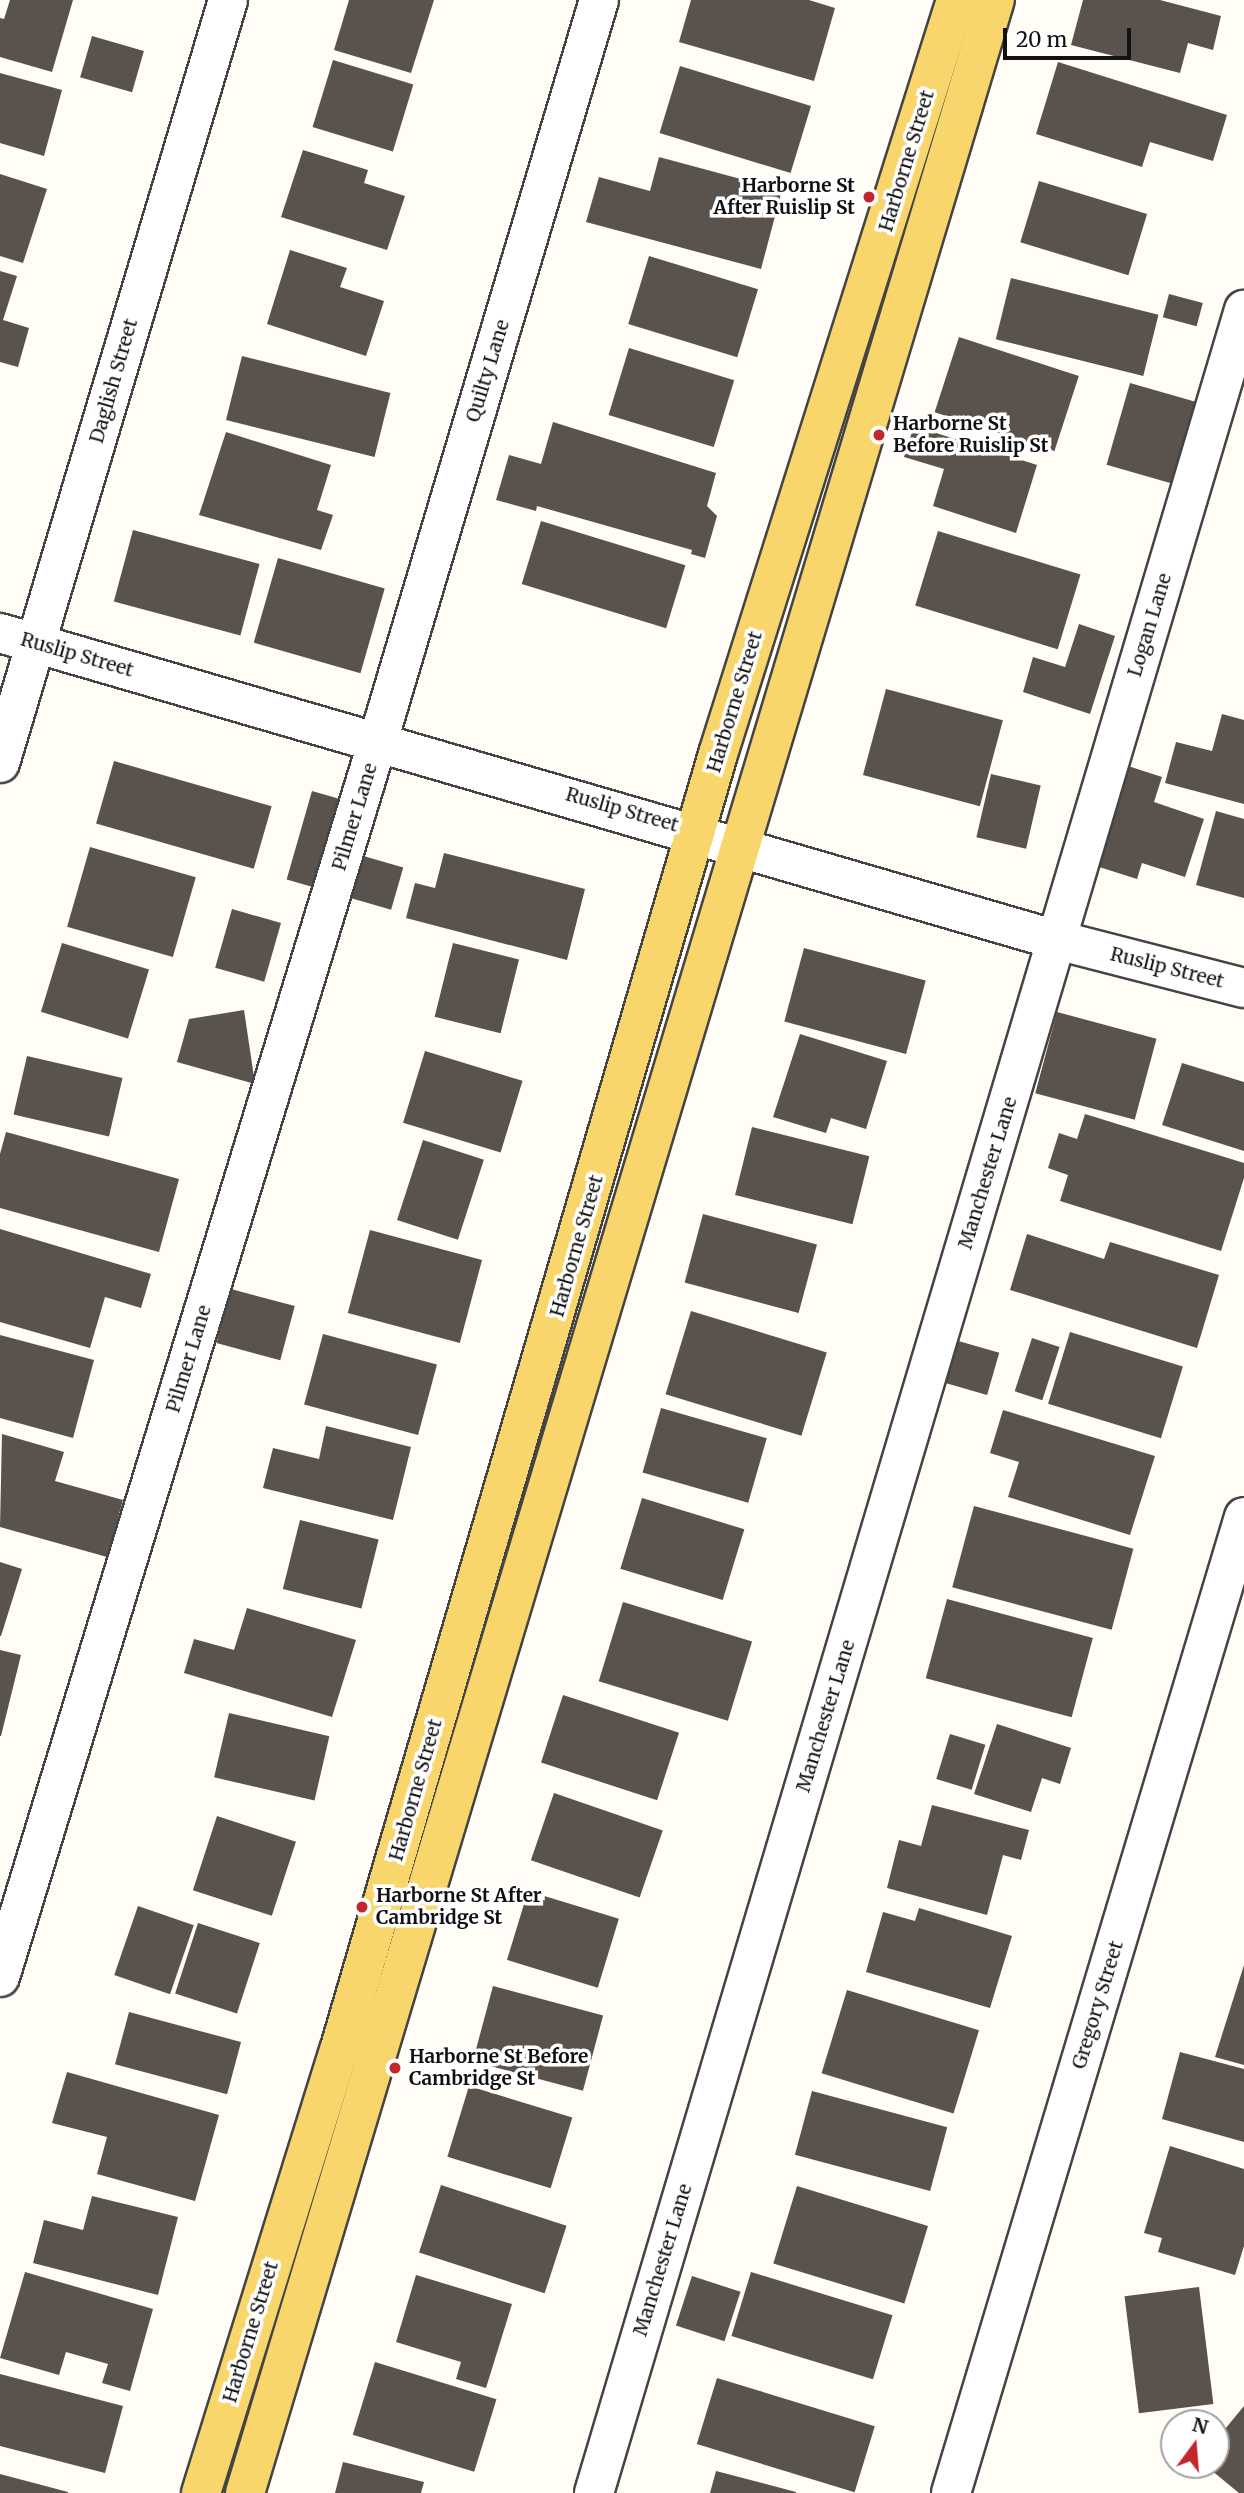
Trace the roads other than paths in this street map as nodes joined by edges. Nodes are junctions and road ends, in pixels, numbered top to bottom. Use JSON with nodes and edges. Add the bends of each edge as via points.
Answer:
{"nodes":[{"id":1,"x":228,"y":0,"type":"edge"},
{"id":2,"x":599,"y":0,"type":"edge"},
{"id":3,"x":956,"y":0,"type":"edge"},
{"id":4,"x":995,"y":0,"type":"edge"},
{"id":5,"x":1244,"y":310,"type":"edge"},
{"id":6,"x":0,"y":633,"type":"edge"},
{"id":7,"x":37,"y":643,"type":"junction"},
{"id":8,"x":378,"y":741,"type":"junction"},
{"id":9,"x":0,"y":763,"type":"edge"},
{"id":10,"x":696,"y":832,"type":"junction"},
{"id":11,"x":739,"y":844,"type":"junction"},
{"id":12,"x":1057,"y":940,"type":"junction"},
{"id":13,"x":1244,"y":988,"type":"edge"},
{"id":14,"x":1244,"y":1517,"type":"edge"},
{"id":15,"x":0,"y":1977,"type":"edge"},
{"id":16,"x":201,"y":2493,"type":"edge"},
{"id":17,"x":245,"y":2493,"type":"edge"},
{"id":18,"x":594,"y":2493,"type":"edge"},
{"id":19,"x":951,"y":2493,"type":"edge"}],
"edges":[{"from":1,"to":7,"type":"street","name":"Daglish Street"},
{"from":2,"to":8,"type":"street","name":"Quilty Lane"},
{"from":3,"to":10,"type":"main road","name":"Harborne Street"},
{"from":4,"to":11,"type":"main road","name":"Harborne Street"},
{"from":5,"to":12,"type":"street","name":"Logan Lane"},
{"from":6,"to":7,"type":"street","name":"Ruslip Street"},
{"from":7,"to":8,"type":"street","name":"Ruslip Street"},
{"from":7,"to":9,"type":"street","name":"Daglish Street"},
{"from":8,"to":10,"type":"street","name":"Ruslip Street"},
{"from":8,"to":15,"type":"street","name":"Pilmer Lane"},
{"from":10,"to":11,"type":"street","name":"Ruslip Street"},
{"from":10,"to":16,"type":"main road","name":"Harborne Street","via":[[339,2051]]},
{"from":11,"to":12,"type":"street","name":"Ruslip Street"},
{"from":11,"to":17,"type":"main road","name":"Harborne Street"},
{"from":12,"to":13,"type":"street","name":"Ruslip Street"},
{"from":12,"to":18,"type":"street","name":"Manchester Lane"},
{"from":14,"to":19,"type":"street","name":"Gregory Street"}]}
